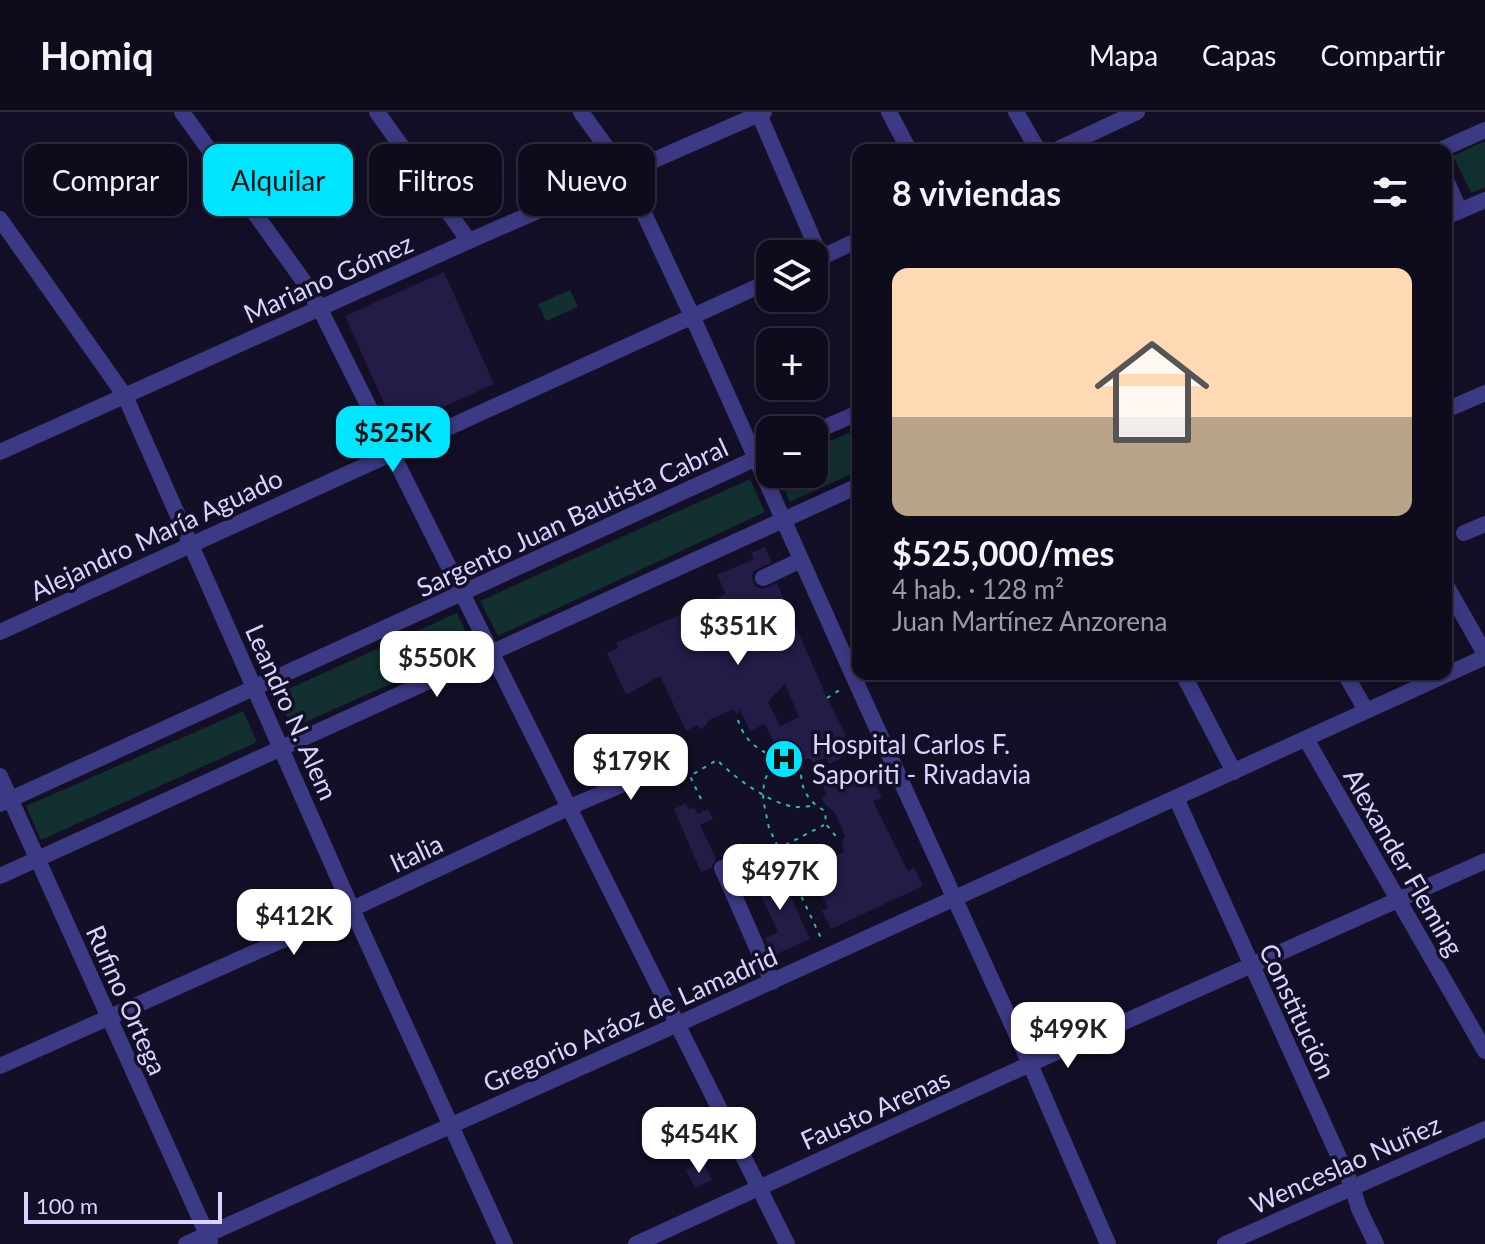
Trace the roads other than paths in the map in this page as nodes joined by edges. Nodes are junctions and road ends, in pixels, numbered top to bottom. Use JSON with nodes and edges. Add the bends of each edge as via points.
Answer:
{"nodes":[{"id":1,"x":182,"y":112,"type":"edge"},
{"id":2,"x":377,"y":112,"type":"edge"},
{"id":3,"x":581,"y":112,"type":"edge"},
{"id":4,"x":889,"y":112,"type":"edge"},
{"id":5,"x":1016,"y":112,"type":"edge"},
{"id":6,"x":1137,"y":112,"type":"edge"},
{"id":7,"x":762,"y":113,"type":"edge"},
{"id":8,"x":1485,"y":130,"type":"edge"},
{"id":9,"x":604,"y":144,"type":"edge"},
{"id":10,"x":906,"y":144,"type":"edge"},
{"id":11,"x":1035,"y":144,"type":"edge"},
{"id":12,"x":1069,"y":144,"type":"edge"},
{"id":13,"x":1452,"y":145,"type":"edge"},
{"id":14,"x":655,"y":160,"type":"edge"},
{"id":15,"x":1485,"y":200,"type":"edge"},
{"id":16,"x":1453,"y":214,"type":"edge"},
{"id":17,"x":526,"y":216,"type":"edge"},
{"id":18,"x":645,"y":216,"type":"edge"},
{"id":19,"x":0,"y":219,"type":"edge"},
{"id":20,"x":810,"y":240,"type":"edge"},
{"id":21,"x":469,"y":241,"type":"junction"},
{"id":22,"x":852,"y":243,"type":"edge"},
{"id":23,"x":828,"y":254,"type":"edge"},
{"id":24,"x":756,"y":288,"type":"edge"},
{"id":25,"x":319,"y":307,"type":"junction"},
{"id":26,"x":693,"y":318,"type":"junction"},
{"id":27,"x":1485,"y":393,"type":"edge"},
{"id":28,"x":125,"y":396,"type":"junction"},
{"id":29,"x":1452,"y":407,"type":"edge"},
{"id":30,"x":852,"y":416,"type":"edge"},
{"id":31,"x":828,"y":426,"type":"edge"},
{"id":32,"x":756,"y":441,"type":"edge"},
{"id":33,"x":0,"y":452,"type":"edge"},
{"id":34,"x":391,"y":453,"type":"junction"},
{"id":35,"x":756,"y":458,"type":"edge"},
{"id":36,"x":773,"y":488,"type":"edge"},
{"id":37,"x":852,"y":489,"type":"edge"},
{"id":38,"x":783,"y":520,"type":"junction"},
{"id":39,"x":1485,"y":524,"type":"edge"},
{"id":40,"x":1464,"y":533,"type":"dead end"},
{"id":41,"x":191,"y":544,"type":"junction"},
{"id":42,"x":801,"y":560,"type":"junction"},
{"id":43,"x":763,"y":578,"type":"dead end"},
{"id":44,"x":462,"y":594,"type":"junction"},
{"id":45,"x":1452,"y":596,"type":"edge"},
{"id":46,"x":0,"y":632,"type":"edge"},
{"id":47,"x":491,"y":652,"type":"junction"},
{"id":48,"x":1485,"y":655,"type":"edge"},
{"id":49,"x":852,"y":659,"type":"edge"},
{"id":50,"x":1452,"y":670,"type":"edge"},
{"id":51,"x":862,"y":680,"type":"edge"},
{"id":52,"x":1186,"y":680,"type":"edge"},
{"id":53,"x":1348,"y":680,"type":"edge"},
{"id":54,"x":1431,"y":680,"type":"edge"},
{"id":55,"x":255,"y":687,"type":"junction"},
{"id":56,"x":1366,"y":710,"type":"junction"},
{"id":57,"x":1306,"y":739,"type":"junction"},
{"id":58,"x":282,"y":748,"type":"junction"},
{"id":59,"x":677,"y":761,"type":"dead end"},
{"id":60,"x":1234,"y":772,"type":"junction"},
{"id":61,"x":0,"y":776,"type":"edge"},
{"id":62,"x":1176,"y":798,"type":"junction"},
{"id":63,"x":5,"y":801,"type":"edge"},
{"id":64,"x":570,"y":807,"type":"junction"},
{"id":65,"x":37,"y":859,"type":"junction"},
{"id":66,"x":1485,"y":861,"type":"edge"},
{"id":67,"x":724,"y":872,"type":"road end"},
{"id":68,"x":0,"y":876,"type":"edge"},
{"id":69,"x":954,"y":898,"type":"junction"},
{"id":70,"x":1399,"y":900,"type":"junction"},
{"id":71,"x":352,"y":909,"type":"junction"},
{"id":72,"x":1251,"y":966,"type":"junction"},
{"id":73,"x":772,"y":982,"type":"junction"},
{"id":74,"x":108,"y":1018,"type":"junction"},
{"id":75,"x":678,"y":1024,"type":"junction"},
{"id":76,"x":1485,"y":1051,"type":"edge"},
{"id":77,"x":1030,"y":1064,"type":"junction"},
{"id":78,"x":0,"y":1066,"type":"edge"},
{"id":79,"x":451,"y":1124,"type":"junction"},
{"id":80,"x":1485,"y":1129,"type":"edge"},
{"id":81,"x":1352,"y":1186,"type":"junction"},
{"id":82,"x":759,"y":1188,"type":"junction"},
{"id":83,"x":209,"y":1239,"type":"edge"},
{"id":84,"x":186,"y":1244,"type":"edge"},
{"id":85,"x":505,"y":1244,"type":"edge"},
{"id":86,"x":636,"y":1244,"type":"edge"},
{"id":87,"x":787,"y":1244,"type":"edge"},
{"id":88,"x":1108,"y":1244,"type":"edge"},
{"id":89,"x":1225,"y":1244,"type":"edge"},
{"id":90,"x":1376,"y":1244,"type":"edge"}],
"edges":[{"from":1,"to":25,"type":"street"},
{"from":2,"to":21,"type":"street"},
{"from":3,"to":9,"type":"street"},
{"from":4,"to":10,"type":"street"},
{"from":5,"to":11,"type":"street"},
{"from":6,"to":12,"type":"street"},
{"from":7,"to":14,"type":"street","name":"Mariano Gómez"},
{"from":7,"to":20,"type":"street"},
{"from":8,"to":13,"type":"street"},
{"from":15,"to":16,"type":"street"},
{"from":17,"to":21,"type":"street","name":"Mariano Gómez"},
{"from":18,"to":26,"type":"street"},
{"from":19,"to":28,"type":"street","name":"Leandro N. Alem"},
{"from":21,"to":25,"type":"street","name":"Mariano Gómez"},
{"from":22,"to":23,"type":"street"},
{"from":24,"to":26,"type":"street","name":"Alejandro María Aguado"},
{"from":25,"to":28,"type":"street","name":"Mariano Gómez"},
{"from":25,"to":34,"type":"street"},
{"from":26,"to":32,"type":"street"},
{"from":26,"to":34,"type":"street","name":"Alejandro María Aguado"},
{"from":27,"to":29,"type":"street"},
{"from":28,"to":33,"type":"street","name":"Mariano Gómez"},
{"from":28,"to":41,"type":"street","name":"Leandro N. Alem"},
{"from":30,"to":31,"type":"street"},
{"from":34,"to":41,"type":"street","name":"Alejandro María Aguado"},
{"from":34,"to":44,"type":"street"},
{"from":35,"to":44,"type":"street","name":"Sargento Juan Bautista Cabral"},
{"from":36,"to":38,"type":"street"},
{"from":37,"to":38,"type":"street"},
{"from":38,"to":42,"type":"street"},
{"from":38,"to":47,"type":"street"},
{"from":39,"to":40,"type":"street"},
{"from":41,"to":46,"type":"street","name":"Alejandro María Aguado"},
{"from":41,"to":55,"type":"street","name":"Leandro N. Alem"},
{"from":42,"to":43,"type":"street"},
{"from":42,"to":49,"type":"street"},
{"from":44,"to":47,"type":"street"},
{"from":44,"to":55,"type":"street","name":"Sargento Juan Bautista Cabral"},
{"from":45,"to":48,"type":"street"},
{"from":47,"to":58,"type":"street"},
{"from":47,"to":64,"type":"street"},
{"from":48,"to":50,"type":"street","name":"Gregorio Aráoz de Lamadrid"},
{"from":51,"to":69,"type":"street"},
{"from":52,"to":60,"type":"street"},
{"from":53,"to":56,"type":"street"},
{"from":54,"to":56,"type":"street","name":"Gregorio Aráoz de Lamadrid"},
{"from":55,"to":58,"type":"street","name":"Leandro N. Alem"},
{"from":55,"to":63,"type":"street","name":"Sargento Juan Bautista Cabral"},
{"from":56,"to":57,"type":"street","name":"Gregorio Aráoz de Lamadrid"},
{"from":57,"to":60,"type":"street","name":"Gregorio Aráoz de Lamadrid"},
{"from":57,"to":70,"type":"street","name":"Alexander Fleming"},
{"from":58,"to":65,"type":"street"},
{"from":58,"to":71,"type":"street","name":"Leandro N. Alem"},
{"from":59,"to":64,"type":"street","name":"Italia"},
{"from":60,"to":62,"type":"street","name":"Gregorio Aráoz de Lamadrid"},
{"from":61,"to":63,"type":"street","name":"Rufino Ortega"},
{"from":62,"to":69,"type":"street","name":"Gregorio Aráoz de Lamadrid"},
{"from":62,"to":72,"type":"street","name":"Constitución"},
{"from":63,"to":65,"type":"street","name":"Rufino Ortega"},
{"from":64,"to":71,"type":"street","name":"Italia"},
{"from":64,"to":75,"type":"street"},
{"from":65,"to":68,"type":"street"},
{"from":65,"to":74,"type":"street","name":"Rufino Ortega"},
{"from":66,"to":70,"type":"street","name":"Fausto Arenas"},
{"from":67,"to":73,"type":"street"},
{"from":69,"to":73,"type":"street","name":"Gregorio Aráoz de Lamadrid"},
{"from":69,"to":77,"type":"street"},
{"from":70,"to":72,"type":"street","name":"Fausto Arenas"},
{"from":70,"to":76,"type":"street","name":"Alexander Fleming"},
{"from":71,"to":74,"type":"street","name":"Italia"},
{"from":71,"to":79,"type":"street","name":"Leandro N. Alem"},
{"from":72,"to":77,"type":"street","name":"Fausto Arenas"},
{"from":72,"to":81,"type":"street","name":"Constitución"},
{"from":73,"to":75,"type":"street","name":"Gregorio Aráoz de Lamadrid"},
{"from":74,"to":78,"type":"street","name":"Italia"},
{"from":74,"to":83,"type":"street","name":"Rufino Ortega"},
{"from":75,"to":79,"type":"street","name":"Gregorio Aráoz de Lamadrid"},
{"from":75,"to":82,"type":"street"},
{"from":77,"to":82,"type":"street","name":"Fausto Arenas"},
{"from":77,"to":88,"type":"street"},
{"from":79,"to":83,"type":"street","name":"Gregorio Aráoz de Lamadrid"},
{"from":79,"to":85,"type":"street","name":"Leandro N. Alem"},
{"from":80,"to":81,"type":"street","name":"Wenceslao Nuñez"},
{"from":81,"to":89,"type":"street","name":"Wenceslao Nuñez"},
{"from":81,"to":90,"type":"street","name":"Constitución"},
{"from":82,"to":86,"type":"street","name":"Fausto Arenas"},
{"from":82,"to":87,"type":"street"},
{"from":83,"to":84,"type":"street","name":"Gregorio Aráoz de Lamadrid"}]}
